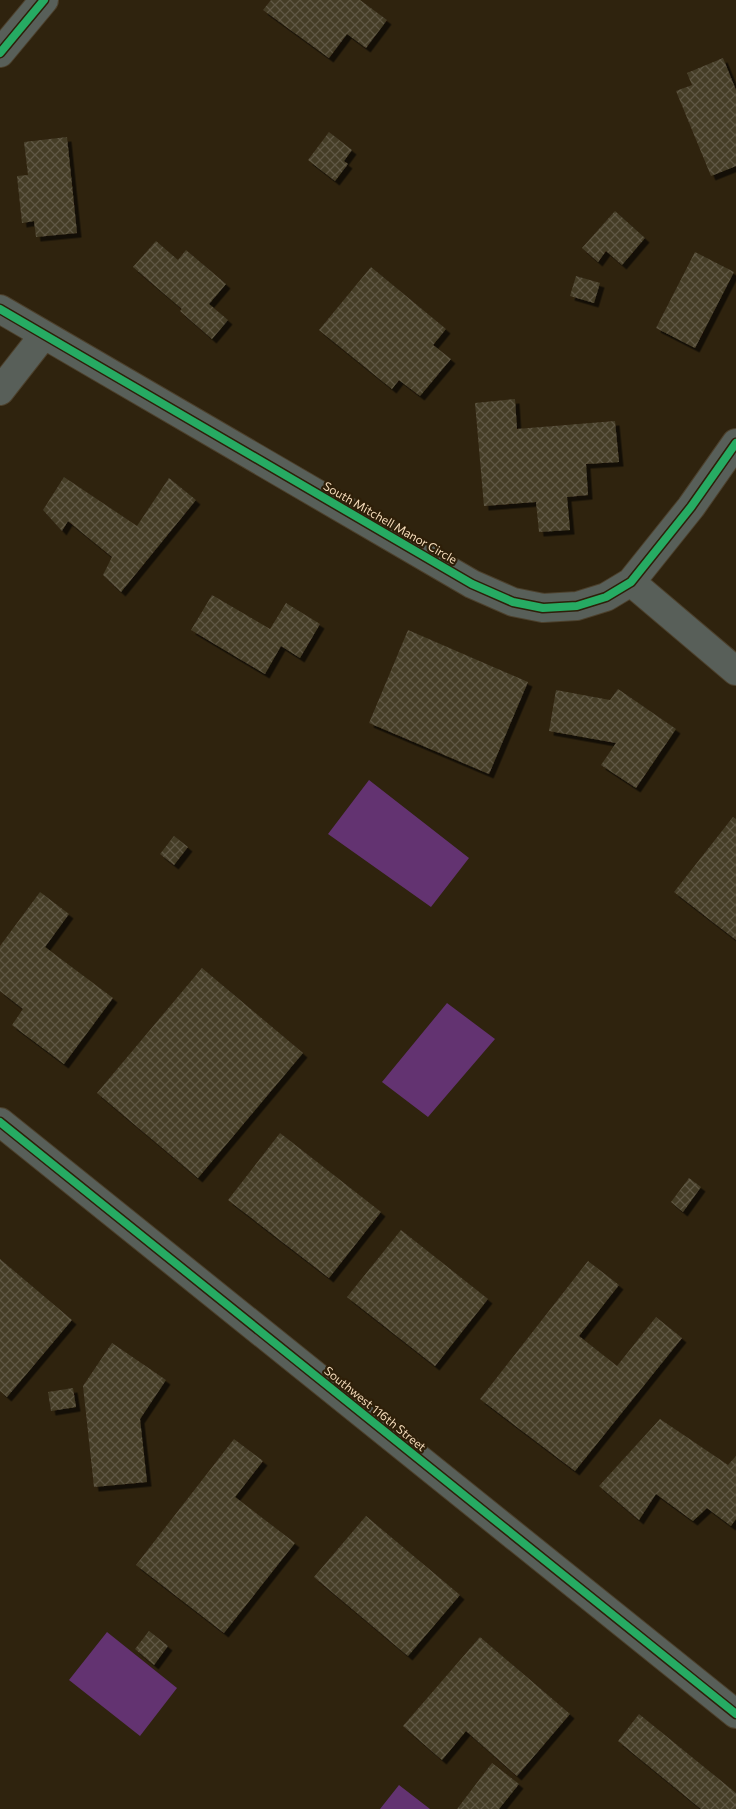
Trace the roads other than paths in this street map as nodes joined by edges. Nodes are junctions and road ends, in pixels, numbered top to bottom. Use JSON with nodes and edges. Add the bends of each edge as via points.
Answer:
{"nodes":[{"id":1,"x":44,"y":0,"type":"edge"},
{"id":2,"x":0,"y":54,"type":"edge"},
{"id":3,"x":0,"y":309,"type":"edge"},
{"id":4,"x":43,"y":336,"type":"junction"},
{"id":5,"x":0,"y":390,"type":"edge"},
{"id":6,"x":736,"y":443,"type":"edge"},
{"id":7,"x":631,"y":582,"type":"junction"},
{"id":8,"x":736,"y":671,"type":"edge"},
{"id":9,"x":0,"y":1122,"type":"edge"},
{"id":10,"x":736,"y":1714,"type":"edge"}],
"edges":[{"from":1,"to":2,"type":"street"},
{"from":3,"to":4,"type":"street","name":"South Mitchell Manor Circle"},
{"from":4,"to":5,"type":"street"},
{"from":4,"to":7,"type":"street","name":"South Mitchell Manor Circle","via":[[472,584],[513,602],[543,608],[578,606],[606,597]]},
{"from":6,"to":7,"type":"street","name":"South Mitchell Manor Circle","via":[[691,507]]},
{"from":7,"to":8,"type":"street"},
{"from":9,"to":10,"type":"street","name":"Southwest 116th Street"}]}
